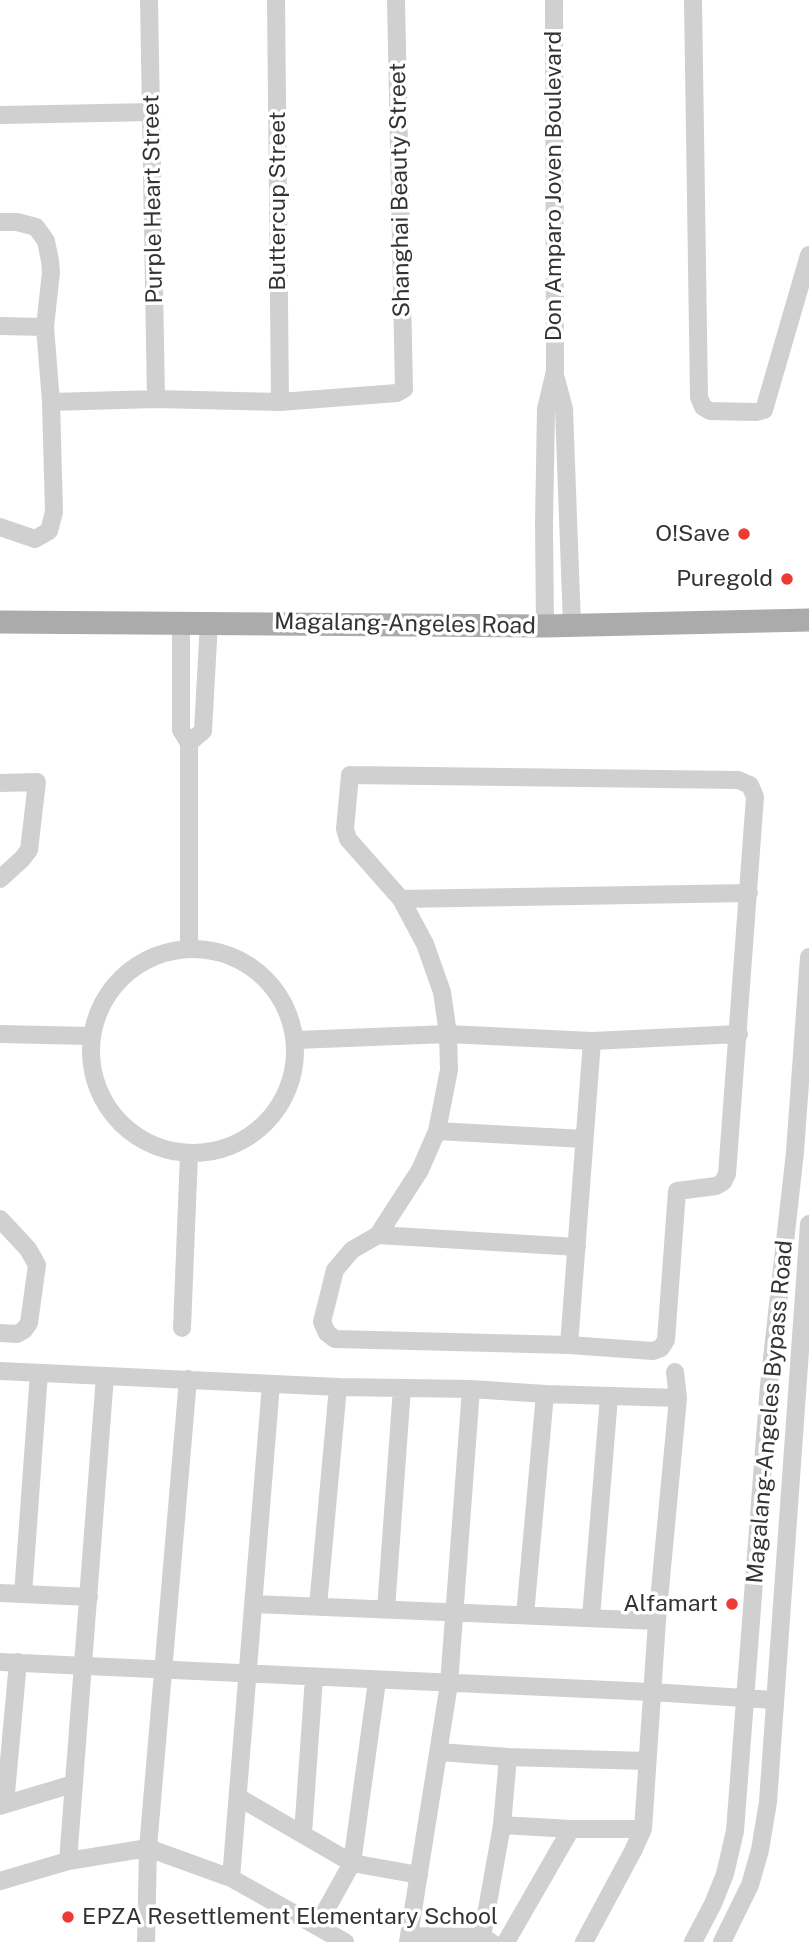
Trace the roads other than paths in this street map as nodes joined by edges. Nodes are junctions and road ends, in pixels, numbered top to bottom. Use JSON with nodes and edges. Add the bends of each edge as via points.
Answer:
{"nodes":[{"id":1,"x":149,"y":0,"type":"edge"},
{"id":2,"x":276,"y":0,"type":"edge"},
{"id":3,"x":396,"y":0,"type":"edge"},
{"id":4,"x":554,"y":0,"type":"edge"},
{"id":5,"x":693,"y":0,"type":"edge"},
{"id":6,"x":152,"y":112,"type":"junction"},
{"id":7,"x":0,"y":115,"type":"edge"},
{"id":8,"x":0,"y":222,"type":"edge"},
{"id":9,"x":809,"y":255,"type":"edge"},
{"id":10,"x":0,"y":326,"type":"edge"},
{"id":11,"x":45,"y":327,"type":"junction"},
{"id":12,"x":555,"y":371,"type":"junction"},
{"id":13,"x":156,"y":399,"type":"junction"},
{"id":14,"x":51,"y":402,"type":"junction"},
{"id":15,"x":279,"y":402,"type":"junction"},
{"id":16,"x":545,"y":465,"type":"junction"},
{"id":17,"x":566,"y":465,"type":"junction"},
{"id":18,"x":568,"y":522,"type":"junction"},
{"id":19,"x":544,"y":523,"type":"junction"},
{"id":20,"x":0,"y":527,"type":"edge"},
{"id":21,"x":570,"y":560,"type":"junction"},
{"id":22,"x":544,"y":561,"type":"junction"},
{"id":23,"x":809,"y":620,"type":"edge"},
{"id":24,"x":0,"y":622,"type":"edge"},
{"id":25,"x":181,"y":622,"type":"junction"},
{"id":26,"x":209,"y":622,"type":"junction"},
{"id":27,"x":572,"y":625,"type":"junction"},
{"id":28,"x":545,"y":626,"type":"junction"},
{"id":29,"x":189,"y":743,"type":"junction"},
{"id":30,"x":0,"y":783,"type":"edge"},
{"id":31,"x":0,"y":879,"type":"edge"},
{"id":32,"x":749,"y":893,"type":"junction"},
{"id":33,"x":401,"y":899,"type":"junction"},
{"id":34,"x":189,"y":948,"type":"junction"},
{"id":35,"x":809,"y":957,"type":"edge"},
{"id":36,"x":0,"y":1034,"type":"edge"},
{"id":37,"x":448,"y":1034,"type":"junction"},
{"id":38,"x":739,"y":1034,"type":"junction"},
{"id":39,"x":90,"y":1037,"type":"junction"},
{"id":40,"x":296,"y":1040,"type":"junction"},
{"id":41,"x":592,"y":1041,"type":"junction"},
{"id":42,"x":437,"y":1131,"type":"junction"},
{"id":43,"x":584,"y":1139,"type":"junction"},
{"id":44,"x":189,"y":1154,"type":"junction"},
{"id":45,"x":0,"y":1219,"type":"edge"},
{"id":46,"x":809,"y":1224,"type":"edge"},
{"id":47,"x":379,"y":1235,"type":"junction"},
{"id":48,"x":577,"y":1247,"type":"junction"},
{"id":49,"x":182,"y":1328,"type":"dead end"},
{"id":50,"x":0,"y":1333,"type":"edge"},
{"id":51,"x":569,"y":1345,"type":"junction"},
{"id":52,"x":0,"y":1371,"type":"edge"},
{"id":53,"x":675,"y":1372,"type":"dead end"},
{"id":54,"x":39,"y":1373,"type":"junction"},
{"id":55,"x":105,"y":1376,"type":"junction"},
{"id":56,"x":188,"y":1379,"type":"junction"},
{"id":57,"x":271,"y":1384,"type":"junction"},
{"id":58,"x":338,"y":1387,"type":"junction"},
{"id":59,"x":402,"y":1388,"type":"junction"},
{"id":60,"x":471,"y":1389,"type":"junction"},
{"id":61,"x":545,"y":1394,"type":"junction"},
{"id":62,"x":610,"y":1397,"type":"junction"},
{"id":63,"x":678,"y":1398,"type":"junction"},
{"id":64,"x":0,"y":1594,"type":"edge"},
{"id":65,"x":23,"y":1594,"type":"junction"},
{"id":66,"x":89,"y":1597,"type":"junction"},
{"id":67,"x":254,"y":1604,"type":"junction"},
{"id":68,"x":318,"y":1606,"type":"junction"},
{"id":69,"x":386,"y":1609,"type":"junction"},
{"id":70,"x":455,"y":1613,"type":"junction"},
{"id":71,"x":525,"y":1615,"type":"junction"},
{"id":72,"x":591,"y":1617,"type":"junction"},
{"id":73,"x":657,"y":1620,"type":"junction"},
{"id":74,"x":9,"y":1662,"type":"edge"},
{"id":75,"x":83,"y":1667,"type":"junction"},
{"id":76,"x":163,"y":1670,"type":"junction"},
{"id":77,"x":248,"y":1674,"type":"junction"},
{"id":78,"x":314,"y":1678,"type":"junction"},
{"id":79,"x":377,"y":1681,"type":"junction"},
{"id":80,"x":449,"y":1684,"type":"junction"},
{"id":81,"x":652,"y":1692,"type":"junction"},
{"id":82,"x":745,"y":1698,"type":"junction"},
{"id":83,"x":775,"y":1700,"type":"junction"},
{"id":84,"x":439,"y":1752,"type":"junction"},
{"id":85,"x":508,"y":1757,"type":"junction"},
{"id":86,"x":646,"y":1761,"type":"junction"},
{"id":87,"x":73,"y":1784,"type":"junction"},
{"id":88,"x":238,"y":1797,"type":"junction"},
{"id":89,"x":2,"y":1805,"type":"edge"},
{"id":90,"x":502,"y":1825,"type":"junction"},
{"id":91,"x":571,"y":1829,"type":"junction"},
{"id":92,"x":643,"y":1829,"type":"junction"},
{"id":93,"x":303,"y":1833,"type":"junction"},
{"id":94,"x":148,"y":1848,"type":"junction"},
{"id":95,"x":68,"y":1861,"type":"junction"},
{"id":96,"x":352,"y":1863,"type":"junction"},
{"id":97,"x":419,"y":1875,"type":"junction"},
{"id":98,"x":231,"y":1878,"type":"junction"},
{"id":99,"x":0,"y":1881,"type":"edge"},
{"id":100,"x":317,"y":1926,"type":"junction"},
{"id":101,"x":408,"y":1939,"type":"edge"},
{"id":102,"x":487,"y":1939,"type":"edge"},
{"id":103,"x":146,"y":1942,"type":"edge"},
{"id":104,"x":345,"y":1942,"type":"edge"},
{"id":105,"x":506,"y":1942,"type":"edge"},
{"id":106,"x":584,"y":1942,"type":"edge"},
{"id":107,"x":693,"y":1942,"type":"edge"},
{"id":108,"x":722,"y":1942,"type":"edge"}],
"edges":[{"from":1,"to":6,"type":"street","name":"Purple Heart Street"},
{"from":2,"to":15,"type":"street","name":"Buttercup Street"},
{"from":3,"to":15,"type":"street","name":"Shanghai Beauty Street","via":[[404,389]]},
{"from":4,"to":12,"type":"street","name":"Don Amparo Joven Boulevard"},
{"from":5,"to":9,"type":"street","via":[[699,397],[703,407],[710,411],[764,410]]},
{"from":6,"to":7,"type":"street"},
{"from":6,"to":13,"type":"street","name":"Purple Heart Street"},
{"from":8,"to":11,"type":"street","via":[[36,227],[46,241],[51,272]]},
{"from":10,"to":11,"type":"street"},
{"from":11,"to":14,"type":"street"},
{"from":12,"to":16,"type":"street","name":"Don Amparo Joven Boulevard","via":[[546,409]]},
{"from":12,"to":17,"type":"street","name":"Don Amparo Joven Boulevard","via":[[564,410]]},
{"from":13,"to":14,"type":"street"},
{"from":13,"to":15,"type":"street"},
{"from":14,"to":20,"type":"street","via":[[49,531],[35,539]]},
{"from":16,"to":17,"type":"street"},
{"from":16,"to":19,"type":"street","name":"Don Amparo Joven Boulevard"},
{"from":17,"to":18,"type":"street","name":"Don Amparo Joven Boulevard"},
{"from":18,"to":19,"type":"street"},
{"from":18,"to":21,"type":"street","name":"Don Amparo Joven Boulevard"},
{"from":19,"to":22,"type":"street","name":"Don Amparo Joven Boulevard"},
{"from":21,"to":22,"type":"street"},
{"from":21,"to":27,"type":"street","name":"Don Amparo Joven Boulevard"},
{"from":22,"to":28,"type":"street","name":"Don Amparo Joven Boulevard"},
{"from":23,"to":27,"type":"main road","name":"Magalang-Angeles Road"},
{"from":24,"to":25,"type":"main road","name":"Magalang-Angeles Road"},
{"from":25,"to":26,"type":"main road","name":"Magalang-Angeles Road"},
{"from":25,"to":29,"type":"street","via":[[181,730]]},
{"from":26,"to":28,"type":"main road","name":"Magalang-Angeles Road"},
{"from":26,"to":29,"type":"street","via":[[203,731]]},
{"from":27,"to":28,"type":"main road","name":"Magalang-Angeles Road"},
{"from":29,"to":34,"type":"street"},
{"from":30,"to":31,"type":"street","via":[[37,782],[29,850]]},
{"from":32,"to":33,"type":"street"},
{"from":32,"to":33,"type":"street","via":[[755,797],[750,785],[738,780],[350,775],[348,839]]},
{"from":32,"to":38,"type":"street"},
{"from":33,"to":37,"type":"street","via":[[425,944],[442,992]]},
{"from":34,"to":39,"type":"street","via":[[150,957],[126,973],[109,991]]},
{"from":34,"to":40,"type":"street","via":[[212,950],[248,964],[272,985],[289,1013]]},
{"from":35,"to":82,"type":"street","name":"Magalang-Angeles Bypass Road"},
{"from":36,"to":39,"type":"street"},
{"from":37,"to":40,"type":"street"},
{"from":37,"to":41,"type":"street"},
{"from":37,"to":42,"type":"street","via":[[449,1070]]},
{"from":38,"to":41,"type":"street"},
{"from":38,"to":51,"type":"street","via":[[727,1174],[716,1186],[677,1191],[666,1340],[653,1351]]},
{"from":39,"to":44,"type":"street","via":[[95,1081],[110,1111],[133,1134],[157,1147]]},
{"from":40,"to":44,"type":"street","via":[[295,1071],[281,1107],[259,1131],[216,1152]]},
{"from":41,"to":43,"type":"street"},
{"from":42,"to":43,"type":"street"},
{"from":42,"to":47,"type":"street","via":[[420,1170]]},
{"from":43,"to":48,"type":"street"},
{"from":44,"to":49,"type":"street"},
{"from":45,"to":50,"type":"street","via":[[37,1265],[29,1323],[17,1334]]},
{"from":46,"to":83,"type":"street","name":"Magalang-Angeles Bypass Road"},
{"from":47,"to":48,"type":"street"},
{"from":47,"to":51,"type":"street","via":[[352,1251],[335,1270],[322,1322],[335,1339]]},
{"from":48,"to":51,"type":"street"},
{"from":52,"to":54,"type":"street"},
{"from":53,"to":63,"type":"street"},
{"from":54,"to":55,"type":"street"},
{"from":54,"to":65,"type":"street"},
{"from":55,"to":56,"type":"street"},
{"from":55,"to":66,"type":"street"},
{"from":56,"to":57,"type":"street"},
{"from":56,"to":76,"type":"street"},
{"from":57,"to":58,"type":"street"},
{"from":57,"to":67,"type":"street"},
{"from":58,"to":59,"type":"street"},
{"from":58,"to":68,"type":"street"},
{"from":59,"to":60,"type":"street"},
{"from":59,"to":69,"type":"street"},
{"from":60,"to":61,"type":"street"},
{"from":60,"to":70,"type":"street"},
{"from":61,"to":62,"type":"street"},
{"from":61,"to":71,"type":"street"},
{"from":62,"to":63,"type":"street"},
{"from":62,"to":72,"type":"street"},
{"from":63,"to":73,"type":"street"},
{"from":64,"to":65,"type":"street"},
{"from":65,"to":66,"type":"street"},
{"from":66,"to":75,"type":"street"},
{"from":67,"to":68,"type":"street"},
{"from":67,"to":77,"type":"street"},
{"from":68,"to":69,"type":"street"},
{"from":69,"to":70,"type":"street"},
{"from":70,"to":71,"type":"street"},
{"from":70,"to":80,"type":"street"},
{"from":71,"to":72,"type":"street"},
{"from":72,"to":73,"type":"street"},
{"from":73,"to":81,"type":"street"},
{"from":74,"to":75,"type":"street"},
{"from":74,"to":89,"type":"street"},
{"from":75,"to":76,"type":"street"},
{"from":75,"to":87,"type":"street"},
{"from":76,"to":77,"type":"street"},
{"from":76,"to":94,"type":"street"},
{"from":77,"to":78,"type":"street"},
{"from":77,"to":88,"type":"street"},
{"from":78,"to":79,"type":"street"},
{"from":78,"to":93,"type":"street"},
{"from":79,"to":80,"type":"street"},
{"from":79,"to":96,"type":"street"},
{"from":80,"to":81,"type":"street"},
{"from":80,"to":84,"type":"street"},
{"from":81,"to":82,"type":"street"},
{"from":81,"to":86,"type":"street"},
{"from":82,"to":83,"type":"street"},
{"from":82,"to":107,"type":"street","name":"Magalang-Angeles Bypass Road","via":[[732,1851]]},
{"from":83,"to":108,"type":"street","name":"Magalang-Angeles Bypass Road","via":[[760,1850],[750,1885]]},
{"from":84,"to":85,"type":"street"},
{"from":84,"to":97,"type":"street"},
{"from":85,"to":86,"type":"street"},
{"from":85,"to":90,"type":"street"},
{"from":86,"to":92,"type":"street"},
{"from":87,"to":89,"type":"street"},
{"from":87,"to":95,"type":"street"},
{"from":88,"to":93,"type":"street"},
{"from":88,"to":98,"type":"street"},
{"from":90,"to":91,"type":"street"},
{"from":90,"to":102,"type":"street"},
{"from":91,"to":92,"type":"street"},
{"from":91,"to":105,"type":"street"},
{"from":92,"to":106,"type":"street"},
{"from":93,"to":96,"type":"street"},
{"from":94,"to":95,"type":"street"},
{"from":94,"to":98,"type":"street"},
{"from":94,"to":103,"type":"street"},
{"from":95,"to":99,"type":"street"},
{"from":96,"to":97,"type":"street"},
{"from":96,"to":100,"type":"street"},
{"from":97,"to":101,"type":"street"},
{"from":98,"to":100,"type":"street"},
{"from":100,"to":104,"type":"street"},
{"from":101,"to":102,"type":"street"}]}
